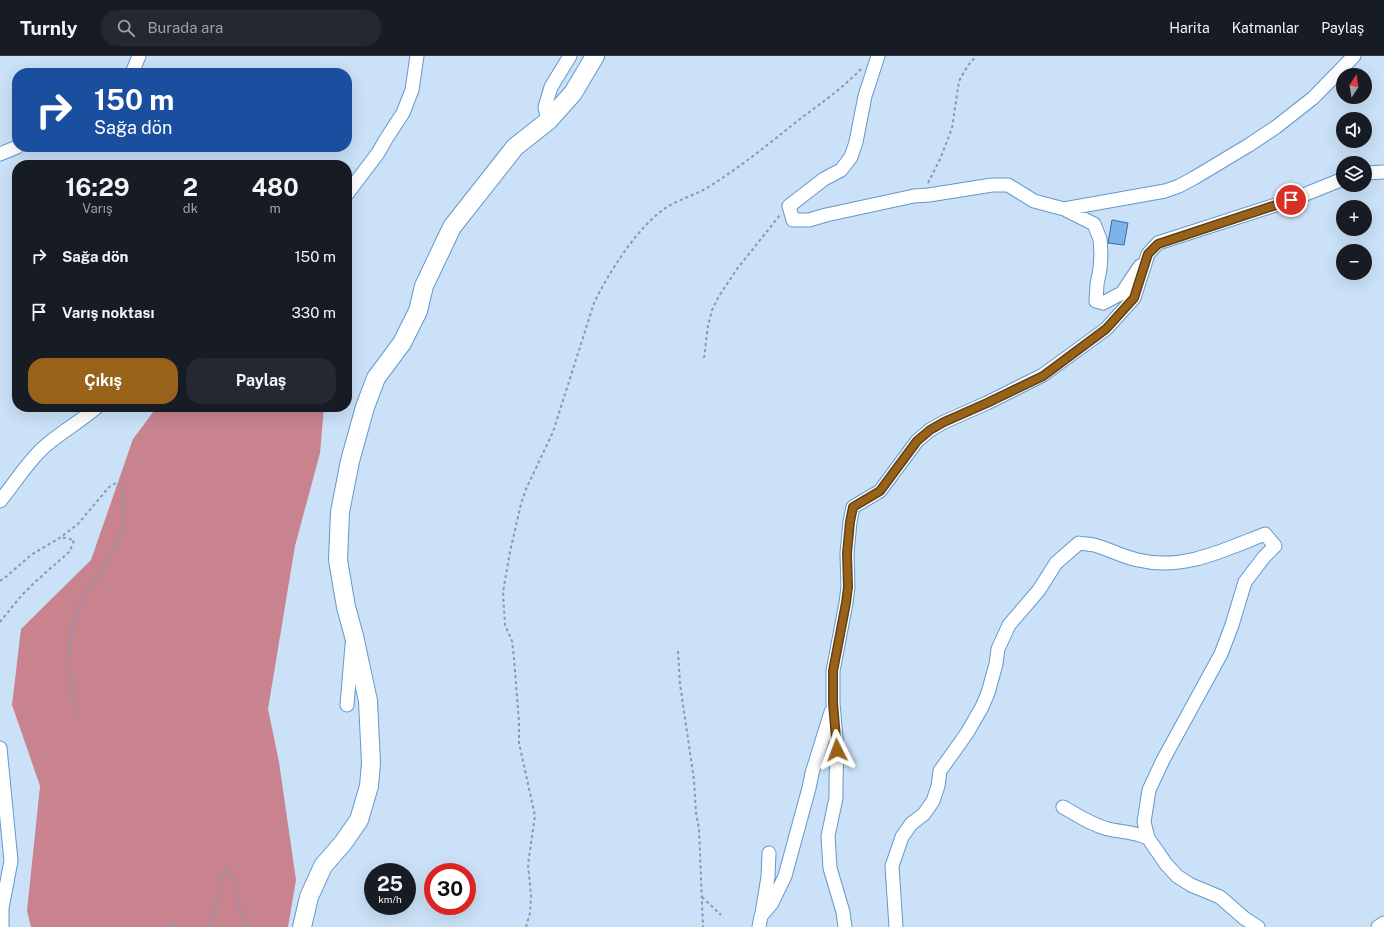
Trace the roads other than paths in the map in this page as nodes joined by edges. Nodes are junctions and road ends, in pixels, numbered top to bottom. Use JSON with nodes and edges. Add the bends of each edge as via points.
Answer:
{"nodes":[{"id":1,"x":139,"y":56,"type":"edge"},
{"id":2,"x":417,"y":56,"type":"edge"},
{"id":3,"x":570,"y":56,"type":"edge"},
{"id":4,"x":595,"y":56,"type":"edge"},
{"id":5,"x":878,"y":56,"type":"edge"},
{"id":6,"x":1354,"y":56,"type":"edge"},
{"id":7,"x":134,"y":68,"type":"edge"},
{"id":8,"x":548,"y":121,"type":"junction"},
{"id":9,"x":12,"y":149,"type":"edge"},
{"id":10,"x":0,"y":154,"type":"edge"},
{"id":11,"x":1384,"y":172,"type":"edge"},
{"id":12,"x":1372,"y":173,"type":"edge"},
{"id":13,"x":1336,"y":182,"type":"edge"},
{"id":14,"x":352,"y":188,"type":"edge"},
{"id":15,"x":1064,"y":209,"type":"junction"},
{"id":16,"x":1148,"y":254,"type":"junction"},
{"id":17,"x":92,"y":412,"type":"edge"},
{"id":18,"x":0,"y":501,"type":"edge"},
{"id":19,"x":354,"y":636,"type":"junction"},
{"id":20,"x":833,"y":703,"type":"junction"},
{"id":21,"x":347,"y":705,"type":"dead end"},
{"id":22,"x":0,"y":748,"type":"edge"},
{"id":23,"x":1063,"y":807,"type":"dead end"},
{"id":24,"x":1148,"y":838,"type":"junction"},
{"id":25,"x":769,"y":853,"type":"dead end"},
{"id":26,"x":760,"y":922,"type":"edge"},
{"id":27,"x":1384,"y":923,"type":"edge"},
{"id":28,"x":2,"y":927,"type":"edge"},
{"id":29,"x":302,"y":927,"type":"edge"},
{"id":30,"x":845,"y":927,"type":"edge"},
{"id":31,"x":896,"y":927,"type":"edge"},
{"id":32,"x":1258,"y":927,"type":"edge"},
{"id":33,"x":1378,"y":927,"type":"edge"}],
"edges":[{"from":1,"to":7,"type":"street"},
{"from":2,"to":14,"type":"street","via":[[412,90],[403,113],[372,163]]},
{"from":3,"to":8,"type":"street","via":[[551,87],[545,107]]},
{"from":4,"to":8,"type":"street","via":[[573,92]]},
{"from":5,"to":15,"type":"street","via":[[865,96],[851,157],[841,170],[824,179],[789,206],[793,220],[809,220],[914,196],[929,196],[992,185],[1008,185],[1034,202]]},
{"from":6,"to":15,"type":"street","via":[[1313,98],[1288,118],[1249,145],[1179,186],[1165,191]]},
{"from":8,"to":19,"type":"street","via":[[516,147],[452,227],[424,286],[418,311],[402,343],[376,378],[365,406],[350,462],[340,520],[338,560]]},
{"from":9,"to":10,"type":"street"},
{"from":11,"to":12,"type":"street"},
{"from":13,"to":16,"type":"street","via":[[1291,200],[1158,244]]},
{"from":15,"to":16,"type":"street","via":[[1094,224],[1100,239],[1096,301],[1103,303],[1122,293]]},
{"from":16,"to":20,"type":"street","via":[[1134,298],[1106,329],[1043,376],[930,430],[917,441],[880,491],[853,507],[847,553],[848,587],[833,671]]},
{"from":17,"to":18,"type":"street","via":[[43,448]]},
{"from":19,"to":21,"type":"street"},
{"from":19,"to":29,"type":"street","via":[[368,701],[371,763],[369,786],[359,820],[323,866],[309,897]]},
{"from":20,"to":26,"type":"street","via":[[785,876]]},
{"from":20,"to":30,"type":"street","via":[[837,750],[836,798],[828,836],[830,868]]},
{"from":22,"to":28,"type":"street","via":[[12,861],[2,908]]},
{"from":23,"to":24,"type":"street","via":[[1093,824]]},
{"from":24,"to":31,"type":"street","via":[[1144,822],[1149,790],[1221,654],[1245,582],[1275,546],[1265,534],[1201,558],[1168,563],[1137,560],[1094,545],[1079,543],[1056,563],[1039,590],[1009,625],[998,649],[996,664],[982,707],[940,771],[933,801],[902,837],[892,866]]},
{"from":24,"to":32,"type":"street","via":[[1177,876],[1220,897]]},
{"from":25,"to":26,"type":"street","via":[[767,884]]},
{"from":27,"to":33,"type":"street"}]}
